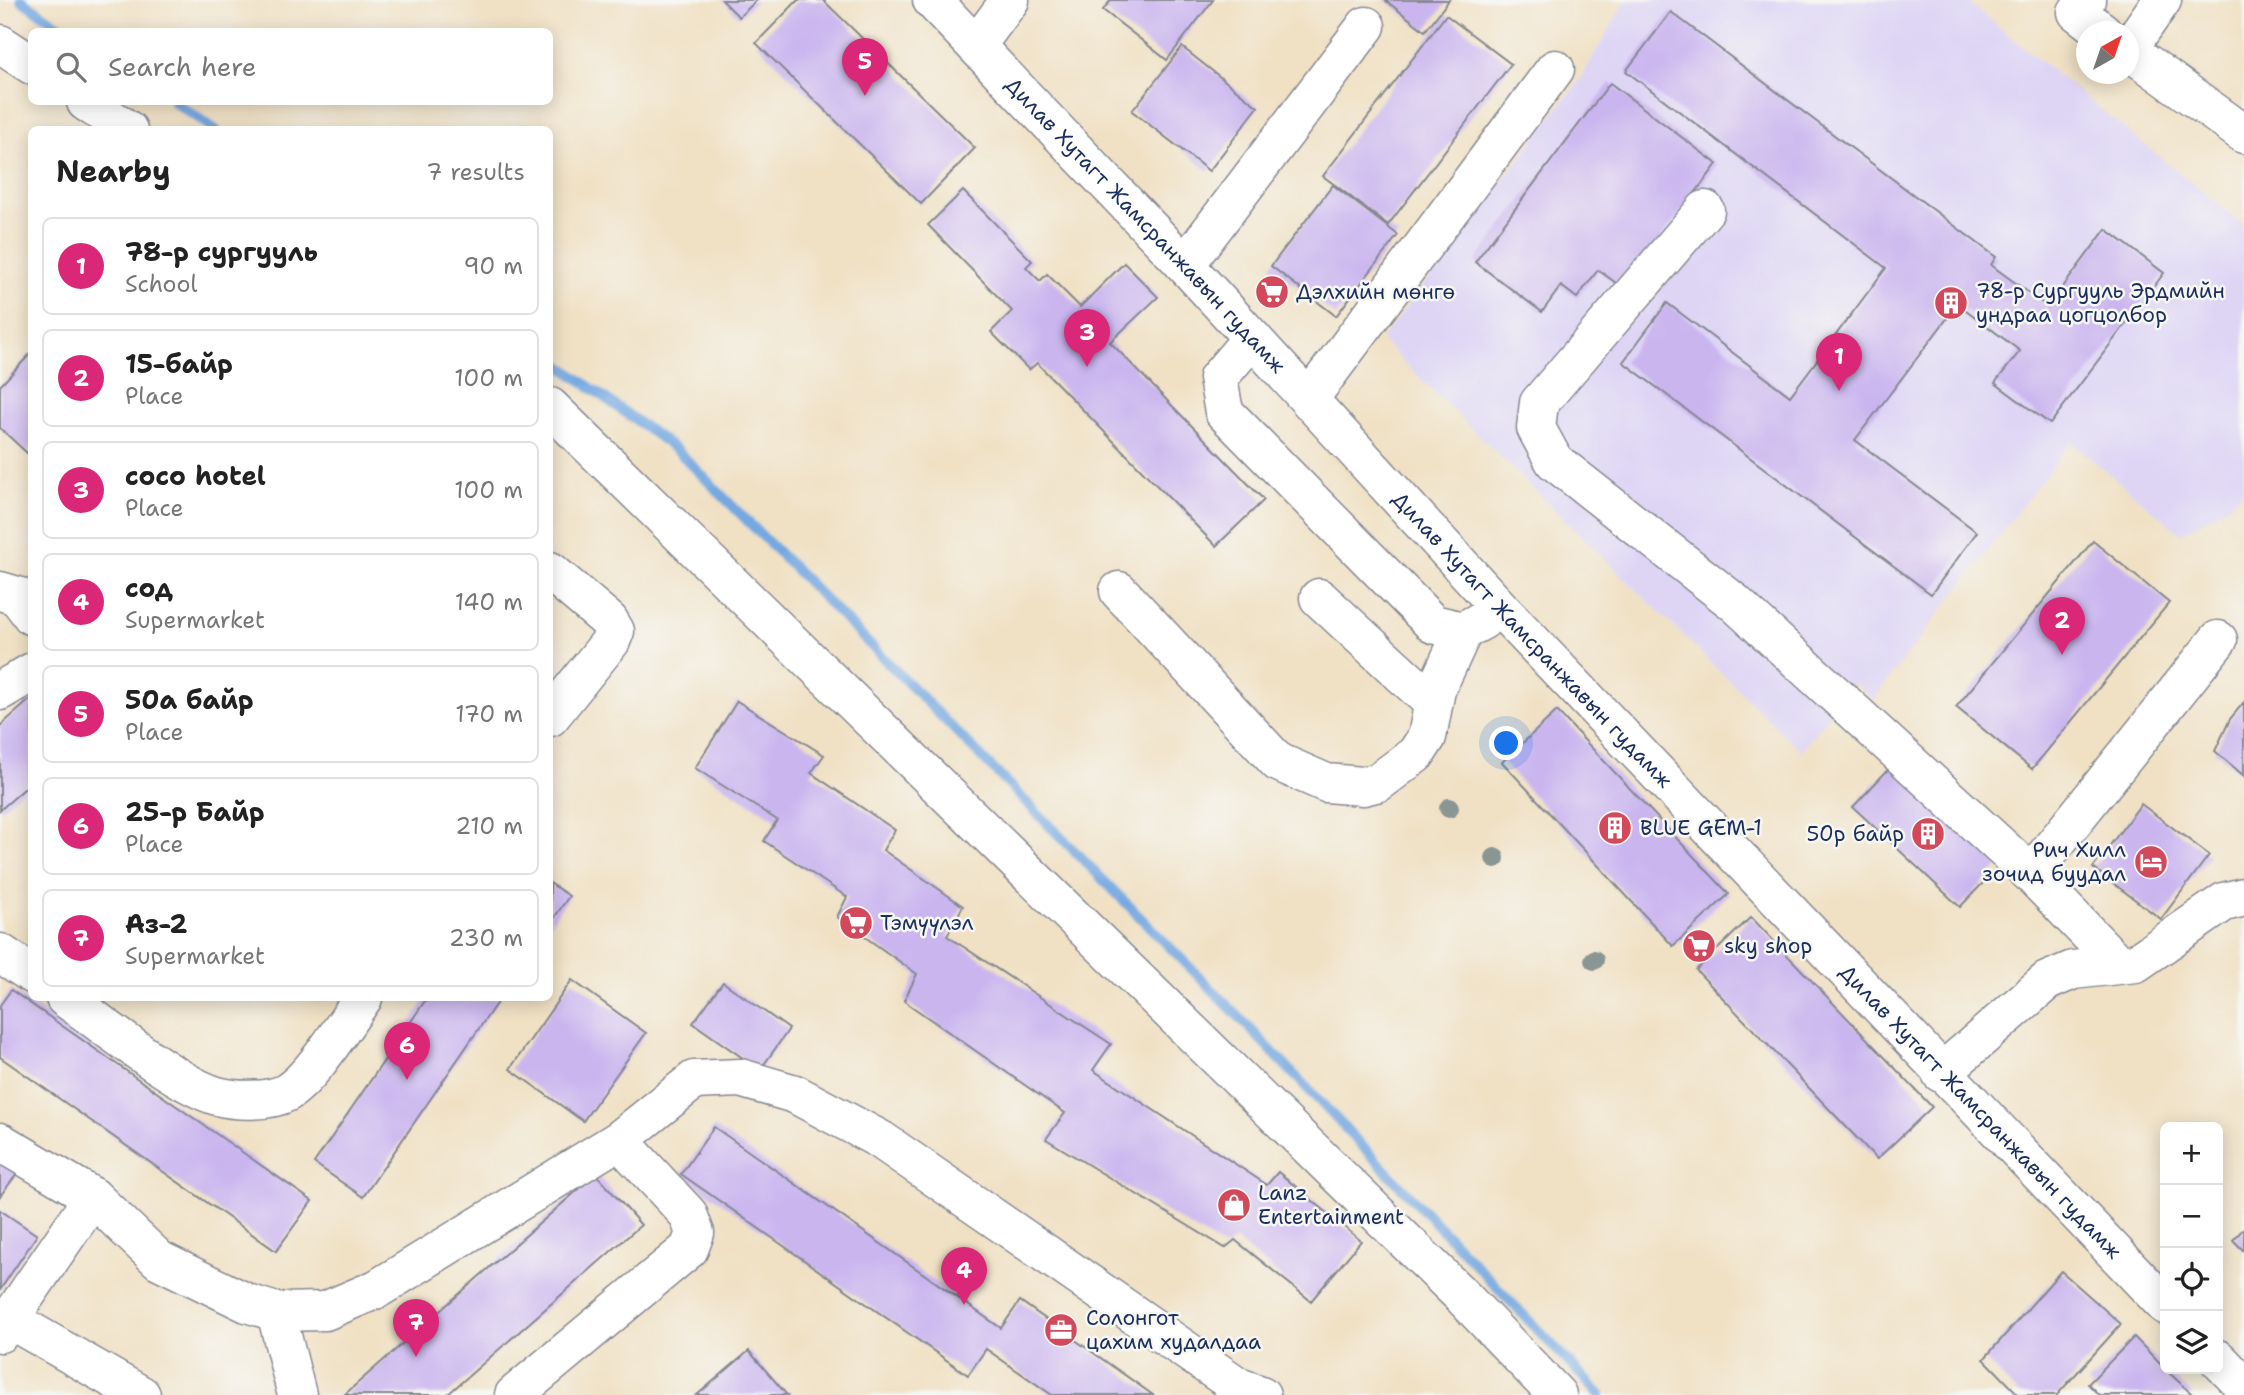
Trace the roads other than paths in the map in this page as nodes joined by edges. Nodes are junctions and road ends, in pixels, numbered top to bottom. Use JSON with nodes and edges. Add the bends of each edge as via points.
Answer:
{"nodes":[{"id":1,"x":932,"y":0,"type":"edge"},
{"id":2,"x":1010,"y":0,"type":"edge"},
{"id":3,"x":2162,"y":0,"type":"edge"},
{"id":4,"x":1366,"y":26,"type":"dead end"},
{"id":5,"x":2139,"y":34,"type":"edge"},
{"id":6,"x":0,"y":44,"type":"edge"},
{"id":7,"x":976,"y":46,"type":"junction"},
{"id":8,"x":2139,"y":56,"type":"edge"},
{"id":9,"x":28,"y":62,"type":"edge"},
{"id":10,"x":1555,"y":69,"type":"dead end"},
{"id":11,"x":90,"y":105,"type":"edge"},
{"id":12,"x":122,"y":126,"type":"edge"},
{"id":13,"x":2244,"y":134,"type":"edge"},
{"id":14,"x":1705,"y":210,"type":"dead end"},
{"id":15,"x":1185,"y":265,"type":"junction"},
{"id":16,"x":1252,"y":338,"type":"junction"},
{"id":17,"x":1309,"y":399,"type":"junction"},
{"id":18,"x":553,"y":410,"type":"edge"},
{"id":19,"x":553,"y":574,"type":"edge"},
{"id":20,"x":0,"y":591,"type":"edge"},
{"id":21,"x":1119,"y":591,"type":"dead end"},
{"id":22,"x":1319,"y":598,"type":"dead end"},
{"id":23,"x":1501,"y":609,"type":"junction"},
{"id":24,"x":28,"y":611,"type":"edge"},
{"id":25,"x":1463,"y":631,"type":"junction"},
{"id":26,"x":2218,"y":640,"type":"dead end"},
{"id":27,"x":28,"y":674,"type":"edge"},
{"id":28,"x":0,"y":691,"type":"edge"},
{"id":29,"x":1432,"y":702,"type":"junction"},
{"id":30,"x":553,"y":713,"type":"edge"},
{"id":31,"x":2031,"y":874,"type":"junction"},
{"id":32,"x":2244,"y":897,"type":"edge"},
{"id":33,"x":0,"y":953,"type":"edge"},
{"id":34,"x":2116,"y":963,"type":"junction"},
{"id":35,"x":28,"y":971,"type":"edge"},
{"id":36,"x":69,"y":1001,"type":"edge"},
{"id":37,"x":361,"y":1001,"type":"edge"},
{"id":38,"x":1941,"y":1073,"type":"junction"},
{"id":39,"x":619,"y":1140,"type":"junction"},
{"id":40,"x":0,"y":1142,"type":"edge"},
{"id":41,"x":93,"y":1197,"type":"junction"},
{"id":42,"x":2160,"y":1300,"type":"edge"},
{"id":43,"x":276,"y":1312,"type":"junction"},
{"id":44,"x":5,"y":1326,"type":"edge"},
{"id":45,"x":2223,"y":1364,"type":"edge"},
{"id":46,"x":2244,"y":1386,"type":"edge"},
{"id":47,"x":1244,"y":1392,"type":"edge"},
{"id":48,"x":141,"y":1395,"type":"edge"},
{"id":49,"x":297,"y":1395,"type":"edge"},
{"id":50,"x":514,"y":1395,"type":"edge"},
{"id":51,"x":1557,"y":1395,"type":"edge"}],
"edges":[{"from":1,"to":7,"type":"street","name":"Дилав Хутагт Жамсранжавын гудамж"},
{"from":2,"to":7,"type":"street"},
{"from":3,"to":5,"type":"street"},
{"from":4,"to":15,"type":"street"},
{"from":6,"to":9,"type":"street"},
{"from":7,"to":15,"type":"street","name":"Дилав Хутагт Жамсранжавын гудамж"},
{"from":8,"to":13,"type":"street"},
{"from":10,"to":17,"type":"street"},
{"from":11,"to":12,"type":"street"},
{"from":14,"to":31,"type":"street","via":[[1539,403],[1536,428],[1554,461],[1735,603]]},
{"from":15,"to":16,"type":"street","name":"Дилав Хутагт Жамсранжавын гудамж"},
{"from":16,"to":17,"type":"street","name":"Дилав Хутагт Жамсранжавын гудамж"},
{"from":16,"to":25,"type":"street","via":[[1218,378],[1224,412],[1433,624]]},
{"from":17,"to":23,"type":"street","name":"Дилав Хутагт Жамсранжавын гудамж"},
{"from":18,"to":51,"type":"street","via":[[1453,1287]]},
{"from":19,"to":30,"type":"street","via":[[615,631]]},
{"from":20,"to":24,"type":"street","via":[[17,596]]},
{"from":21,"to":29,"type":"street","via":[[1278,762],[1326,783],[1363,786],[1379,782],[1416,754],[1427,737]]},
{"from":22,"to":29,"type":"street"},
{"from":23,"to":25,"type":"street"},
{"from":23,"to":38,"type":"street","name":"Дилав Хутагт Жамсранжавын гудамж"},
{"from":25,"to":29,"type":"street"},
{"from":26,"to":31,"type":"street"},
{"from":27,"to":28,"type":"street"},
{"from":31,"to":34,"type":"street"},
{"from":32,"to":34,"type":"street","via":[[2224,902],[2146,958]]},
{"from":33,"to":35,"type":"street"},
{"from":34,"to":38,"type":"street","via":[[2073,970],[2047,981]]},
{"from":36,"to":37,"type":"street","via":[[183,1080],[217,1096],[251,1100],[285,1093],[314,1066]]},
{"from":38,"to":42,"type":"street","name":"Дилав Хутагт Жамсранжавын гудамж"},
{"from":39,"to":43,"type":"street","via":[[377,1289],[325,1311]]},
{"from":39,"to":47,"type":"street","via":[[694,1080],[740,1078],[795,1094],[881,1140]]},
{"from":39,"to":50,"type":"street","via":[[688,1214],[695,1233],[689,1249]]},
{"from":40,"to":41,"type":"street"},
{"from":41,"to":43,"type":"street","via":[[159,1260],[247,1303]]},
{"from":41,"to":44,"type":"street"},
{"from":43,"to":49,"type":"street"},
{"from":44,"to":48,"type":"street"},
{"from":45,"to":46,"type":"street"}]}
